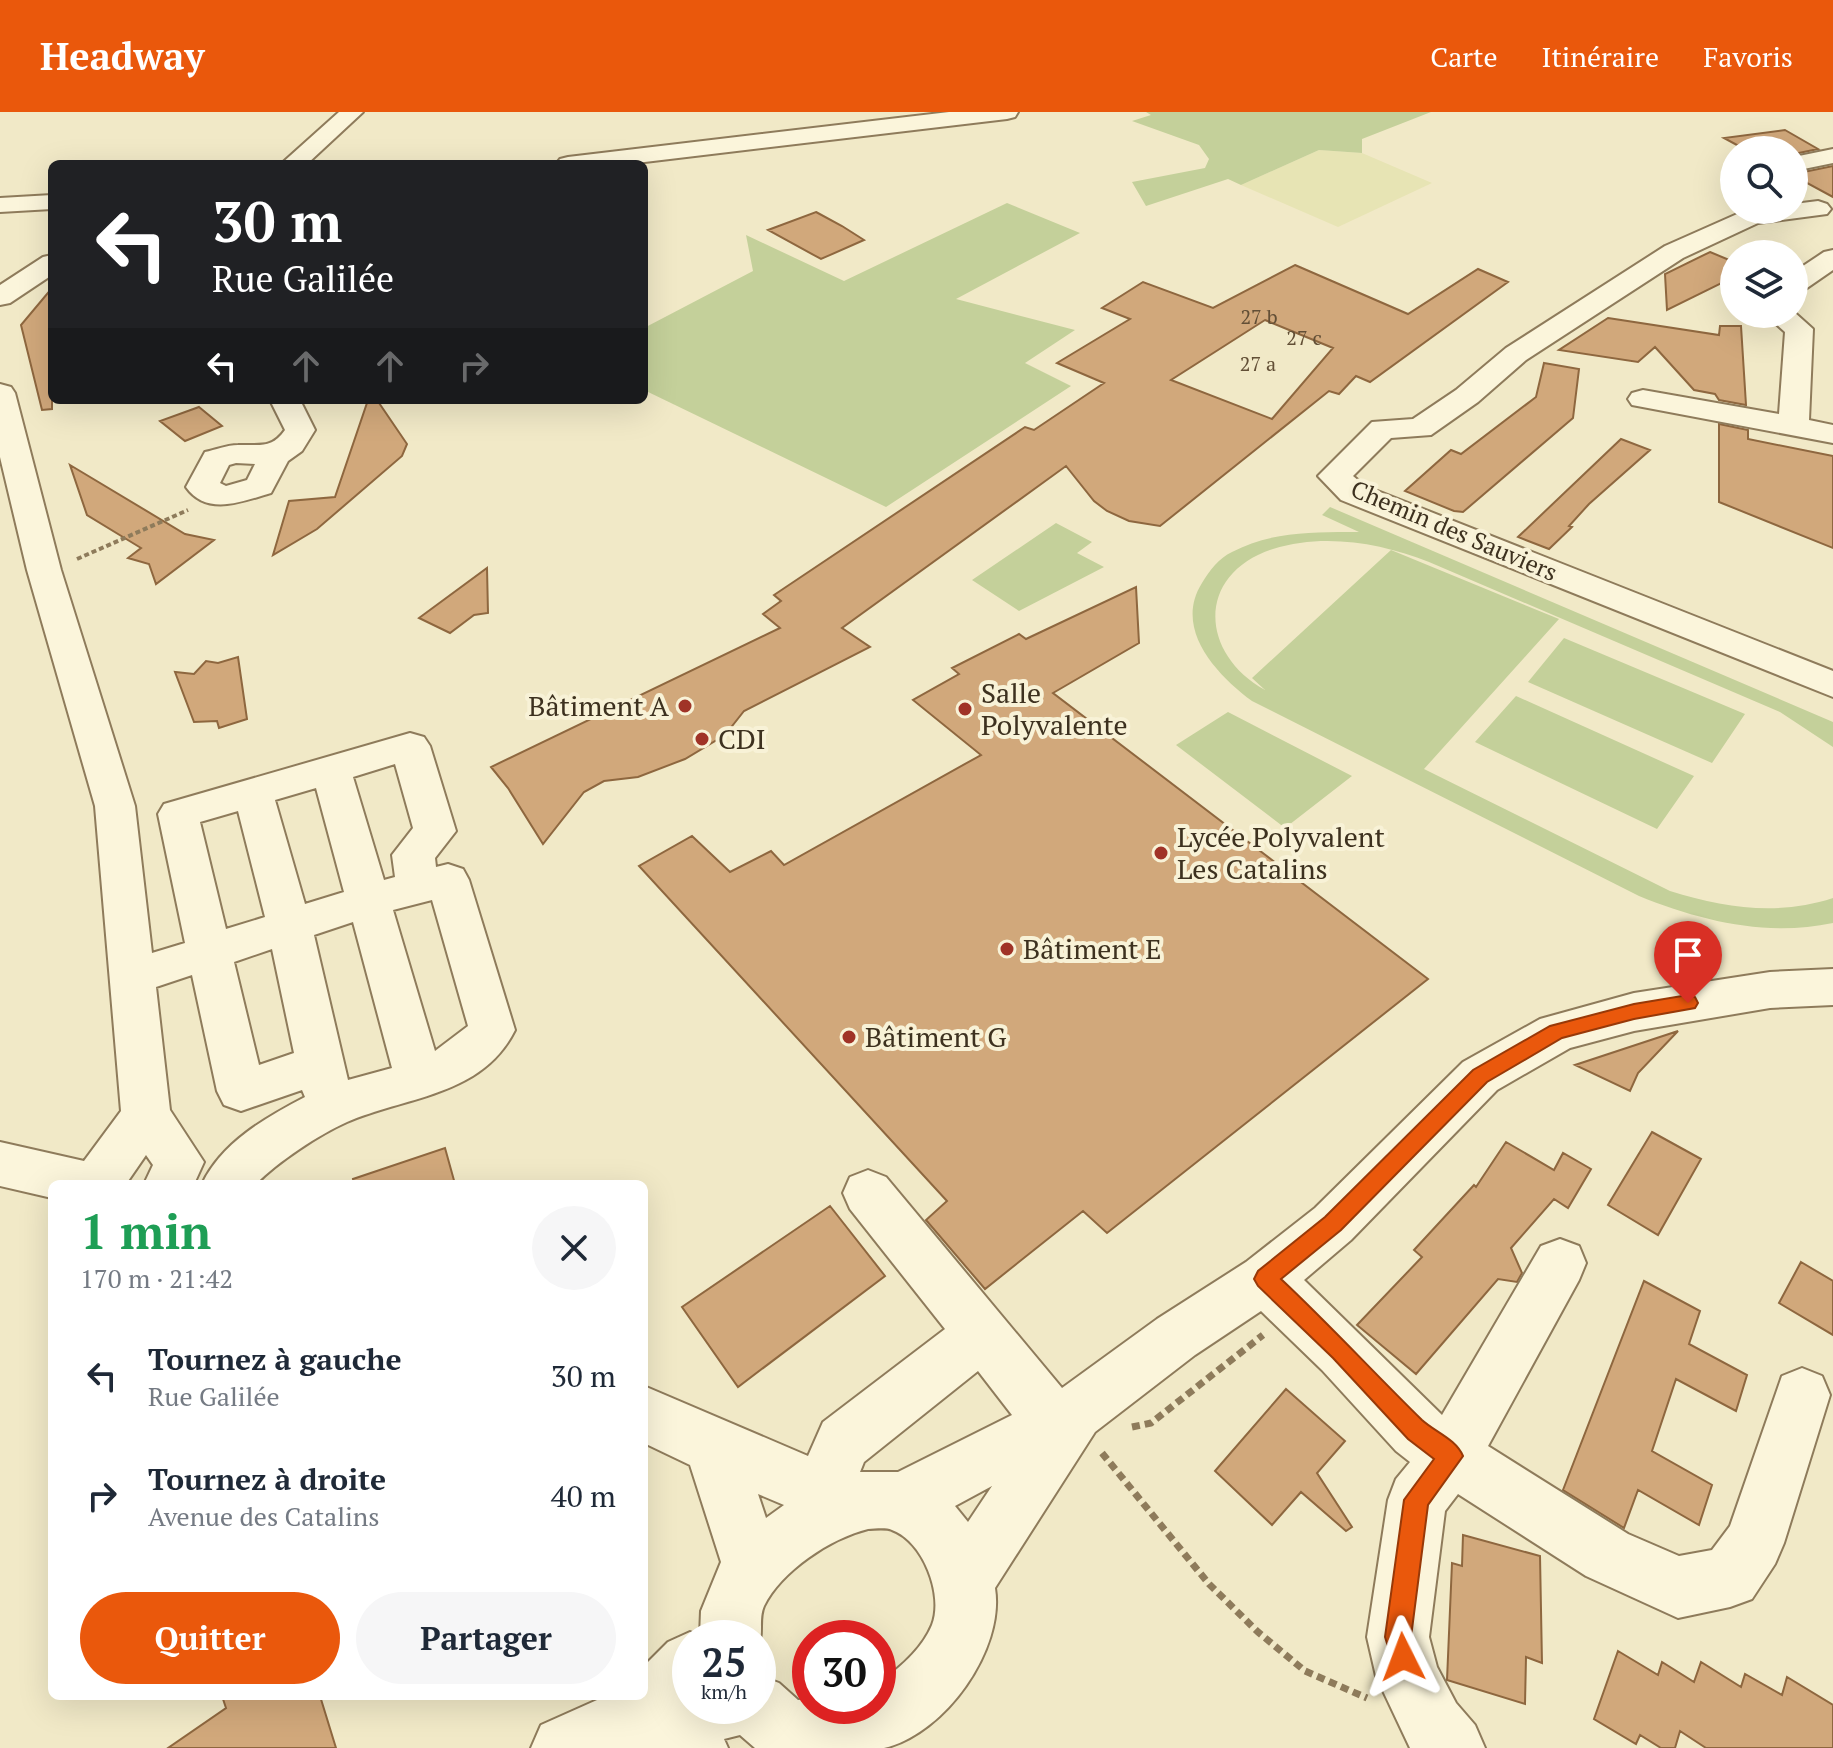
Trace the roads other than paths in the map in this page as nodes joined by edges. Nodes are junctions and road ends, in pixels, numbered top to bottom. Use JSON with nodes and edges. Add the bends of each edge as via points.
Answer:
{"nodes":[{"id":1,"x":352,"y":112,"type":"edge"},
{"id":2,"x":1007,"y":112,"type":"edge"},
{"id":3,"x":1833,"y":156,"type":"edge"},
{"id":4,"x":298,"y":160,"type":"edge"},
{"id":5,"x":602,"y":160,"type":"edge"},
{"id":6,"x":1808,"y":161,"type":"edge"},
{"id":7,"x":48,"y":202,"type":"edge"},
{"id":8,"x":0,"y":205,"type":"edge"},
{"id":9,"x":1815,"y":210,"type":"edge"},
{"id":10,"x":1833,"y":258,"type":"edge"},
{"id":11,"x":48,"y":266,"type":"edge"},
{"id":12,"x":1808,"y":275,"type":"edge"},
{"id":13,"x":1,"y":295,"type":"edge"},
{"id":14,"x":1798,"y":328,"type":"edge"},
{"id":15,"x":0,"y":393,"type":"edge"},
{"id":16,"x":1643,"y":399,"type":"dead end"},
{"id":17,"x":287,"y":404,"type":"edge"},
{"id":18,"x":1793,"y":426,"type":"junction"},
{"id":19,"x":1833,"y":434,"type":"edge"},
{"id":20,"x":217,"y":494,"type":"road end"},
{"id":21,"x":1833,"y":685,"type":"edge"},
{"id":22,"x":331,"y":769,"type":"junction"},
{"id":23,"x":253,"y":792,"type":"junction"},
{"id":24,"x":418,"y":888,"type":"junction"},
{"id":25,"x":370,"y":900,"type":"junction"},
{"id":26,"x":251,"y":940,"type":"junction"},
{"id":27,"x":133,"y":977,"type":"junction"},
{"id":28,"x":1833,"y":987,"type":"edge"},
{"id":29,"x":419,"y":1078,"type":"junction"},
{"id":30,"x":326,"y":1086,"type":"junction"},
{"id":31,"x":146,"y":1116,"type":"junction"},
{"id":32,"x":0,"y":1164,"type":"edge"},
{"id":33,"x":68,"y":1180,"type":"edge"},
{"id":34,"x":100,"y":1180,"type":"edge"},
{"id":35,"x":171,"y":1180,"type":"edge"},
{"id":36,"x":228,"y":1180,"type":"edge"},
{"id":37,"x":868,"y":1193,"type":"dead end"},
{"id":38,"x":1560,"y":1263,"type":"dead end"},
{"id":39,"x":1270,"y":1306,"type":"junction"},
{"id":40,"x":982,"y":1334,"type":"junction"},
{"id":41,"x":1802,"y":1395,"type":"dead end"},
{"id":42,"x":648,"y":1416,"type":"edge"},
{"id":43,"x":1088,"y":1427,"type":"junction"},
{"id":44,"x":712,"y":1446,"type":"junction"},
{"id":45,"x":1451,"y":1456,"type":"junction"},
{"id":46,"x":859,"y":1499,"type":"junction"},
{"id":47,"x":754,"y":1569,"type":"junction"},
{"id":48,"x":963,"y":1583,"type":"junction"},
{"id":49,"x":725,"y":1620,"type":"edge"},
{"id":50,"x":672,"y":1684,"type":"edge"},
{"id":51,"x":644,"y":1712,"type":"junction"},
{"id":52,"x":672,"y":1715,"type":"edge"},
{"id":53,"x":772,"y":1724,"type":"edge"},
{"id":54,"x":881,"y":1730,"type":"edge"},
{"id":55,"x":1443,"y":1737,"type":"edge"},
{"id":56,"x":564,"y":1748,"type":"edge"},
{"id":57,"x":695,"y":1748,"type":"edge"}],
"edges":[{"from":1,"to":4,"type":"street"},
{"from":2,"to":5,"type":"street"},
{"from":3,"to":6,"type":"street"},
{"from":7,"to":8,"type":"street"},
{"from":9,"to":21,"type":"street","name":"Chemin des Sauviers","via":[[1753,216],[1674,252],[1516,354],[1420,428],[1383,429],[1334,476],[1353,493]]},
{"from":10,"to":12,"type":"street"},
{"from":11,"to":13,"type":"street"},
{"from":14,"to":18,"type":"street"},
{"from":15,"to":27,"type":"street","via":[[44,570],[115,806]]},
{"from":16,"to":18,"type":"street"},
{"from":17,"to":20,"type":"street","via":[[300,430],[275,456],[260,486],[223,497]]},
{"from":18,"to":19,"type":"street"},
{"from":22,"to":23,"type":"street"},
{"from":22,"to":24,"type":"street","via":[[410,746],[435,831],[413,855]]},
{"from":22,"to":25,"type":"street"},
{"from":23,"to":26,"type":"street"},
{"from":23,"to":26,"type":"street","via":[[178,814]]},
{"from":24,"to":25,"type":"street"},
{"from":24,"to":29,"type":"street","via":[[448,880],[492,1030],[482,1046],[451,1067]]},
{"from":25,"to":26,"type":"street"},
{"from":25,"to":29,"type":"street"},
{"from":26,"to":27,"type":"street"},
{"from":26,"to":30,"type":"street"},
{"from":26,"to":30,"type":"street","via":[[241,1091]]},
{"from":27,"to":31,"type":"street"},
{"from":28,"to":39,"type":"street","via":[[1770,990],[1634,1012],[1557,1032],[1480,1076],[1333,1224]]},
{"from":29,"to":30,"type":"street"},
{"from":30,"to":36,"type":"street"},
{"from":31,"to":34,"type":"street"},
{"from":31,"to":35,"type":"street","via":[[179,1162]]},
{"from":32,"to":33,"type":"street"},
{"from":37,"to":40,"type":"street"},
{"from":38,"to":45,"type":"street"},
{"from":39,"to":43,"type":"street","via":[[1176,1337]]},
{"from":39,"to":45,"type":"street","via":[[1341,1351],[1416,1431]]},
{"from":40,"to":43,"type":"street"},
{"from":40,"to":46,"type":"street","via":[[843,1442]]},
{"from":41,"to":45,"type":"street","via":[[1754,1543],[1730,1577],[1678,1587],[1607,1555]]},
{"from":42,"to":44,"type":"street"},
{"from":43,"to":46,"type":"street"},
{"from":43,"to":48,"type":"street"},
{"from":44,"to":46,"type":"street"},
{"from":44,"to":47,"type":"street"},
{"from":45,"to":55,"type":"street","via":[[1417,1500],[1398,1637],[1408,1676]]},
{"from":46,"to":47,"type":"street","via":[[821,1516]]},
{"from":46,"to":48,"type":"street","via":[[944,1537]]},
{"from":47,"to":49,"type":"street"},
{"from":48,"to":54,"type":"street","via":[[966,1616],[951,1654]]},
{"from":50,"to":51,"type":"street"},
{"from":51,"to":52,"type":"street"},
{"from":51,"to":56,"type":"street"},
{"from":51,"to":57,"type":"street"},
{"from":53,"to":54,"type":"street","via":[[826,1733]]}]}
